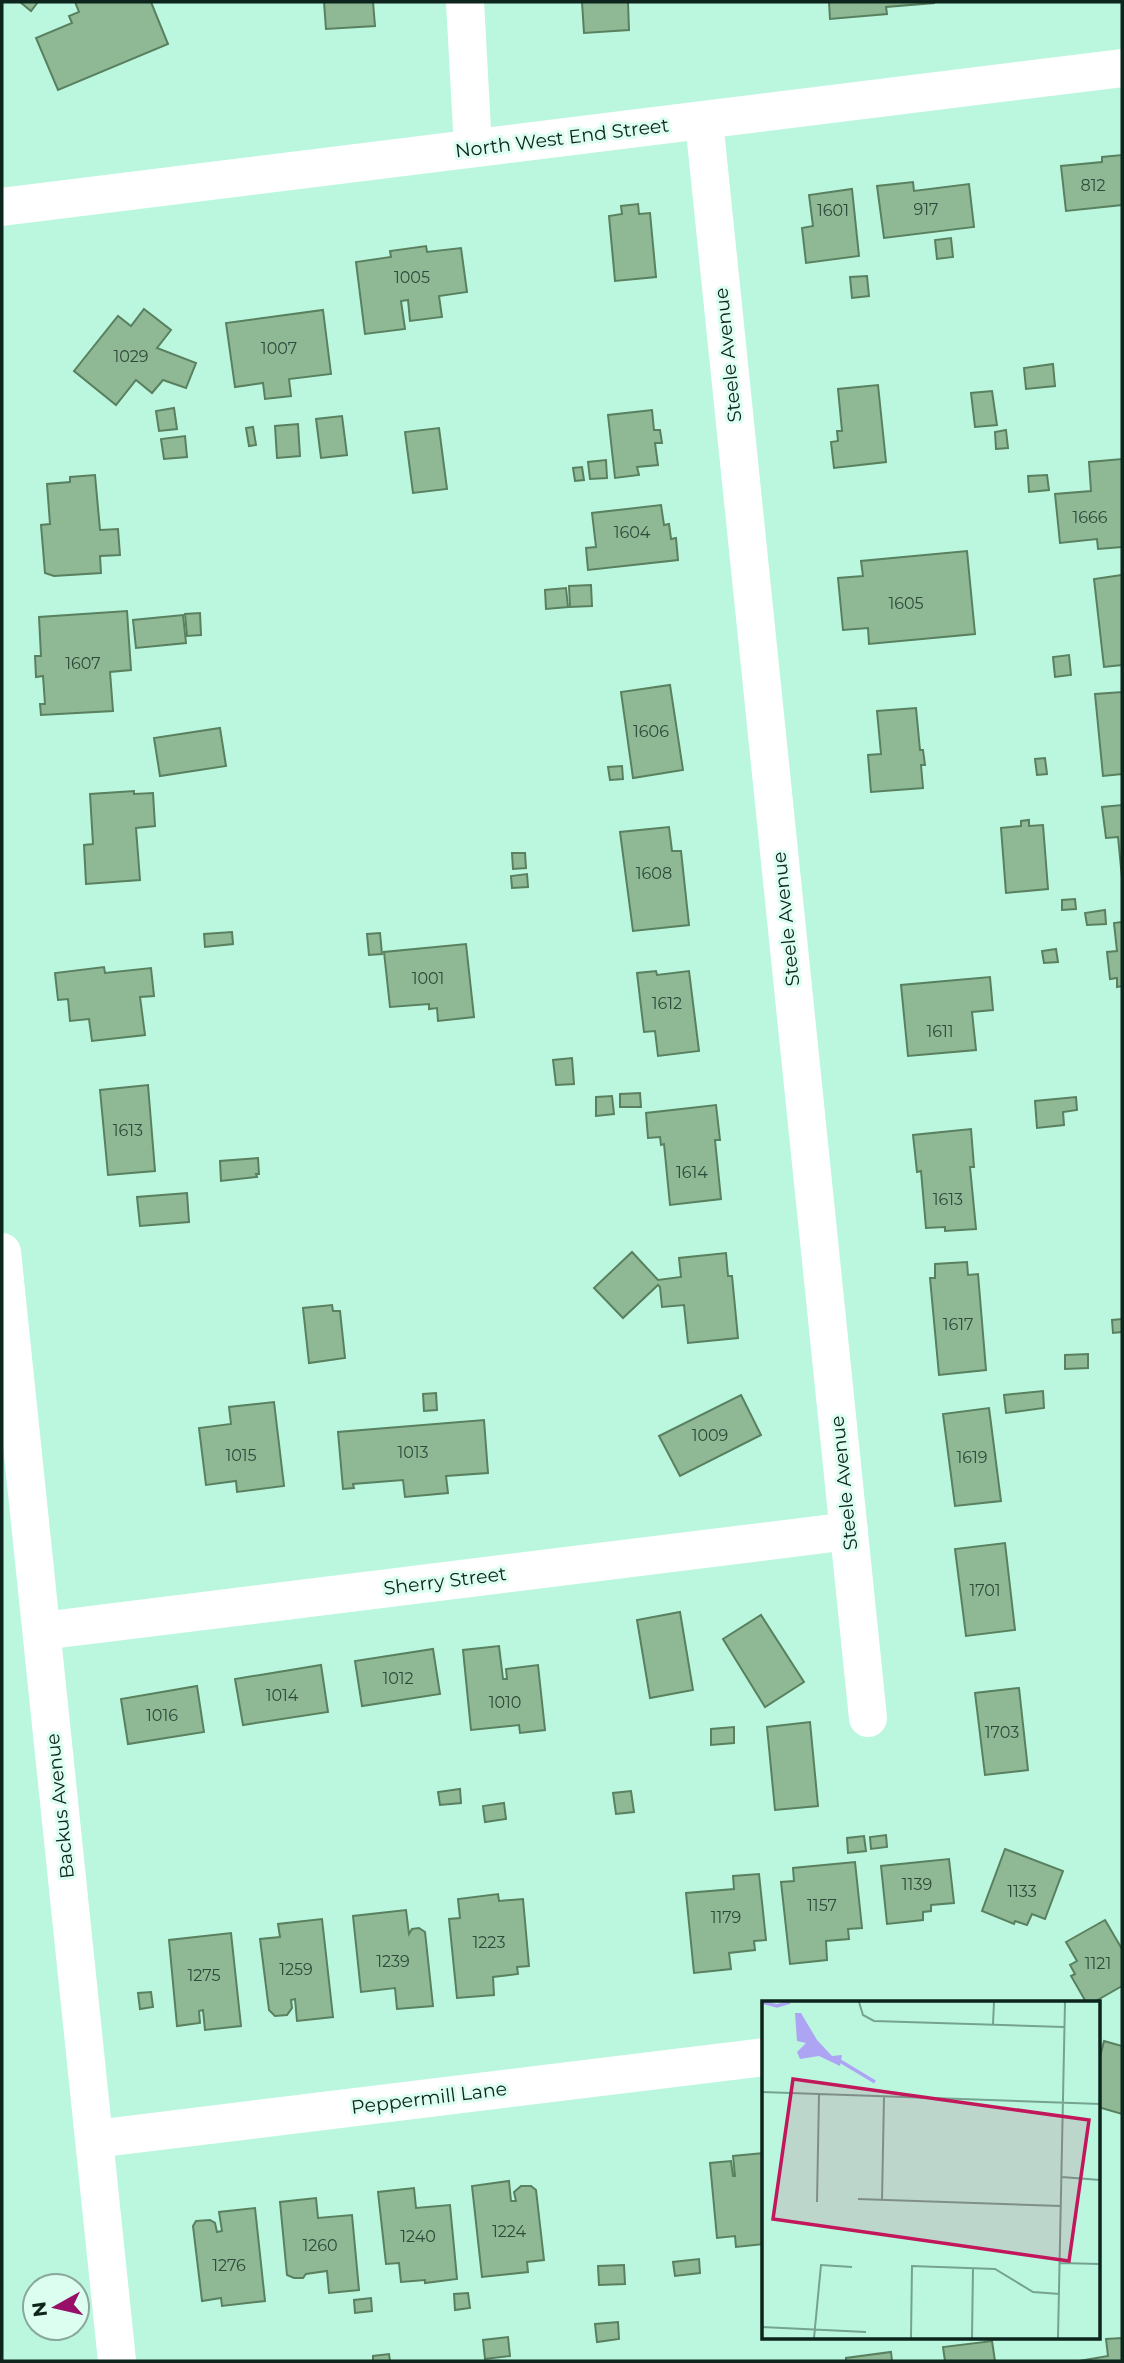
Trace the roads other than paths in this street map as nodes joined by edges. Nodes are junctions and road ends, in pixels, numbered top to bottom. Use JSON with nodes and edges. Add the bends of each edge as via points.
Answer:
{"nodes":[{"id":1,"x":466,"y":2,"type":"edge"},
{"id":2,"x":1122,"y":68,"type":"edge"},
{"id":3,"x":704,"y":121,"type":"junction"},
{"id":4,"x":473,"y":148,"type":"junction"},
{"id":5,"x":2,"y":207,"type":"edge"},
{"id":6,"x":2,"y":1252,"type":"edge"},
{"id":7,"x":849,"y":1531,"type":"junction"},
{"id":8,"x":42,"y":1631,"type":"junction"},
{"id":9,"x":868,"y":1718,"type":"dead end"},
{"id":10,"x":762,"y":2057,"type":"edge"},
{"id":11,"x":95,"y":2139,"type":"junction"},
{"id":12,"x":117,"y":2361,"type":"edge"}],
"edges":[{"from":1,"to":4,"type":"street"},
{"from":2,"to":3,"type":"street","name":"North West End Street"},
{"from":3,"to":4,"type":"street","name":"North West End Street"},
{"from":3,"to":7,"type":"street","name":"Steele Avenue"},
{"from":4,"to":5,"type":"street","name":"North West End Street"},
{"from":6,"to":8,"type":"street","name":"Backus Avenue"},
{"from":7,"to":8,"type":"street","name":"Sherry Street"},
{"from":7,"to":9,"type":"street","name":"Steele Avenue"},
{"from":8,"to":11,"type":"street","name":"Backus Avenue"},
{"from":10,"to":11,"type":"street","name":"Peppermill Lane"},
{"from":11,"to":12,"type":"street","name":"Backus Avenue"}]}
